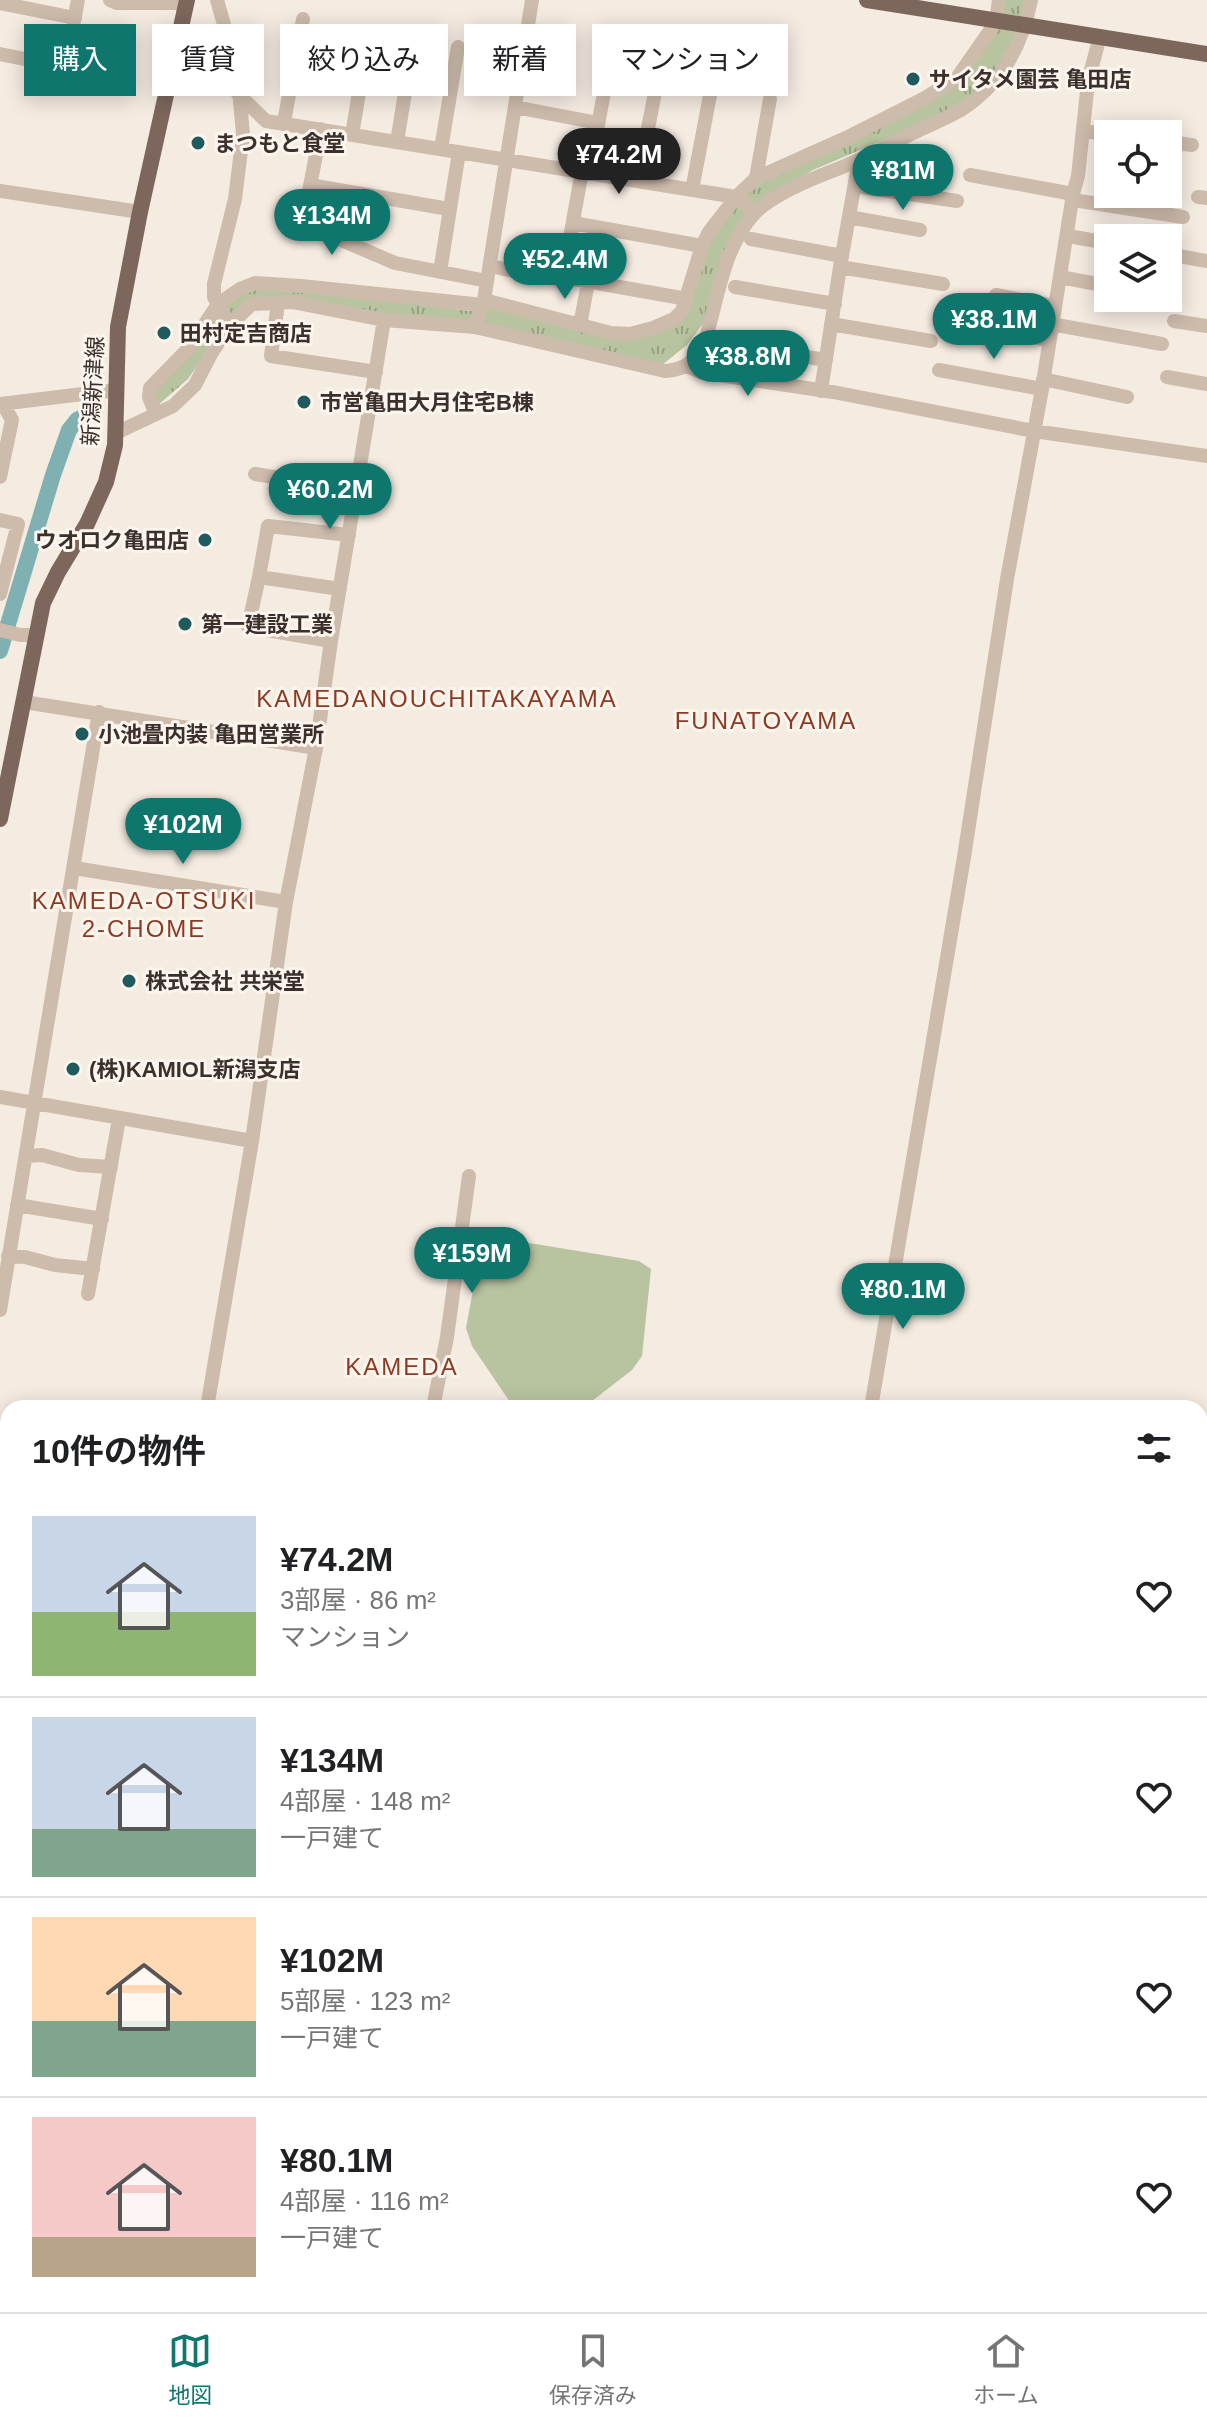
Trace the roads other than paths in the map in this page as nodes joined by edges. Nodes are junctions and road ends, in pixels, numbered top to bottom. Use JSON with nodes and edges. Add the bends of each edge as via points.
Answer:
{"nodes":[{"id":1,"x":78,"y":0,"type":"edge"},
{"id":2,"x":110,"y":0,"type":"edge"},
{"id":3,"x":217,"y":0,"type":"edge"},
{"id":4,"x":532,"y":0,"type":"edge"},
{"id":5,"x":867,"y":0,"type":"edge"},
{"id":6,"x":999,"y":0,"type":"edge"},
{"id":7,"x":1031,"y":0,"type":"edge"},
{"id":8,"x":187,"y":2,"type":"edge"},
{"id":9,"x":0,"y":3,"type":"edge"},
{"id":10,"x":75,"y":18,"type":"junction"},
{"id":11,"x":303,"y":19,"type":"dead end"},
{"id":12,"x":996,"y":22,"type":"junction"},
{"id":13,"x":224,"y":24,"type":"edge"},
{"id":14,"x":1026,"y":26,"type":"junction"},
{"id":15,"x":1100,"y":36,"type":"junction"},
{"id":16,"x":458,"y":47,"type":"dead end"},
{"id":17,"x":0,"y":54,"type":"edge"},
{"id":18,"x":1207,"y":54,"type":"edge"},
{"id":19,"x":238,"y":96,"type":"edge"},
{"id":20,"x":240,"y":96,"type":"edge"},
{"id":21,"x":358,"y":96,"type":"edge"},
{"id":22,"x":404,"y":96,"type":"edge"},
{"id":23,"x":603,"y":96,"type":"edge"},
{"id":24,"x":654,"y":96,"type":"edge"},
{"id":25,"x":710,"y":96,"type":"edge"},
{"id":26,"x":770,"y":99,"type":"dead end"},
{"id":27,"x":515,"y":107,"type":"junction"},
{"id":28,"x":284,"y":122,"type":"junction"},
{"id":29,"x":598,"y":123,"type":"junction"},
{"id":30,"x":321,"y":129,"type":"junction"},
{"id":31,"x":1083,"y":131,"type":"junction"},
{"id":32,"x":1094,"y":132,"type":"edge"},
{"id":33,"x":352,"y":135,"type":"junction"},
{"id":34,"x":397,"y":142,"type":"junction"},
{"id":35,"x":1182,"y":144,"type":"edge"},
{"id":36,"x":1192,"y":145,"type":"dead end"},
{"id":37,"x":441,"y":149,"type":"junction"},
{"id":38,"x":459,"y":152,"type":"junction"},
{"id":39,"x":506,"y":159,"type":"junction"},
{"id":40,"x":859,"y":160,"type":"junction"},
{"id":41,"x":586,"y":171,"type":"junction"},
{"id":42,"x":970,"y":175,"type":"dead end"},
{"id":43,"x":756,"y":178,"type":"junction"},
{"id":44,"x":638,"y":180,"type":"junction"},
{"id":45,"x":310,"y":185,"type":"junction"},
{"id":46,"x":855,"y":186,"type":"junction"},
{"id":47,"x":692,"y":190,"type":"junction"},
{"id":48,"x":0,"y":191,"type":"edge"},
{"id":49,"x":736,"y":197,"type":"junction"},
{"id":50,"x":1073,"y":197,"type":"junction"},
{"id":51,"x":957,"y":201,"type":"dead end"},
{"id":52,"x":449,"y":209,"type":"junction"},
{"id":53,"x":140,"y":212,"type":"junction"},
{"id":54,"x":755,"y":212,"type":"junction"},
{"id":55,"x":849,"y":217,"type":"junction"},
{"id":56,"x":1183,"y":217,"type":"dead end"},
{"id":57,"x":573,"y":223,"type":"junction"},
{"id":58,"x":920,"y":230,"type":"dead end"},
{"id":59,"x":1068,"y":236,"type":"junction"},
{"id":60,"x":751,"y":239,"type":"dead end"},
{"id":61,"x":1094,"y":241,"type":"edge"},
{"id":62,"x":702,"y":246,"type":"junction"},
{"id":63,"x":1182,"y":257,"type":"edge"},
{"id":64,"x":1207,"y":261,"type":"edge"},
{"id":65,"x":841,"y":262,"type":"junction"},
{"id":66,"x":490,"y":266,"type":"junction"},
{"id":67,"x":440,"y":272,"type":"junction"},
{"id":68,"x":535,"y":275,"type":"dead end"},
{"id":69,"x":1060,"y":277,"type":"junction"},
{"id":70,"x":487,"y":281,"type":"junction"},
{"id":71,"x":588,"y":283,"type":"junction"},
{"id":72,"x":1094,"y":283,"type":"edge"},
{"id":73,"x":943,"y":284,"type":"dead end"},
{"id":74,"x":735,"y":287,"type":"dead end"},
{"id":75,"x":996,"y":295,"type":"dead end"},
{"id":76,"x":687,"y":299,"type":"junction"},
{"id":77,"x":484,"y":302,"type":"junction"},
{"id":78,"x":278,"y":303,"type":"junction"},
{"id":79,"x":218,"y":304,"type":"junction"},
{"id":80,"x":835,"y":304,"type":"junction"},
{"id":81,"x":1054,"y":306,"type":"junction"},
{"id":82,"x":384,"y":320,"type":"junction"},
{"id":83,"x":1174,"y":321,"type":"dead end"},
{"id":84,"x":948,"y":322,"type":"dead end"},
{"id":85,"x":831,"y":324,"type":"junction"},
{"id":86,"x":1051,"y":324,"type":"junction"},
{"id":87,"x":230,"y":325,"type":"junction"},
{"id":88,"x":580,"y":325,"type":"junction"},
{"id":89,"x":1207,"y":326,"type":"edge"},
{"id":90,"x":475,"y":327,"type":"junction"},
{"id":91,"x":1049,"y":340,"type":"junction"},
{"id":92,"x":931,"y":341,"type":"dead end"},
{"id":93,"x":720,"y":343,"type":"dead end"},
{"id":94,"x":1162,"y":344,"type":"dead end"},
{"id":95,"x":826,"y":360,"type":"junction"},
{"id":96,"x":687,"y":366,"type":"junction"},
{"id":97,"x":939,"y":370,"type":"dead end"},
{"id":98,"x":376,"y":372,"type":"junction"},
{"id":99,"x":1167,"y":377,"type":"dead end"},
{"id":100,"x":1042,"y":384,"type":"junction"},
{"id":101,"x":1207,"y":384,"type":"edge"},
{"id":102,"x":116,"y":390,"type":"junction"},
{"id":103,"x":821,"y":391,"type":"junction"},
{"id":104,"x":1127,"y":397,"type":"dead end"},
{"id":105,"x":1,"y":404,"type":"edge"},
{"id":106,"x":156,"y":414,"type":"junction"},
{"id":107,"x":1034,"y":431,"type":"junction"},
{"id":108,"x":116,"y":433,"type":"junction"},
{"id":109,"x":1207,"y":456,"type":"edge"},
{"id":110,"x":255,"y":474,"type":"dead end"},
{"id":111,"x":0,"y":477,"type":"edge"},
{"id":112,"x":356,"y":490,"type":"junction"},
{"id":113,"x":0,"y":520,"type":"edge"},
{"id":114,"x":349,"y":535,"type":"junction"},
{"id":115,"x":259,"y":577,"type":"junction"},
{"id":116,"x":340,"y":589,"type":"junction"},
{"id":117,"x":0,"y":594,"type":"edge"},
{"id":118,"x":0,"y":630,"type":"edge"},
{"id":119,"x":28,"y":635,"type":"junction"},
{"id":120,"x":331,"y":641,"type":"junction"},
{"id":121,"x":24,"y":702,"type":"junction"},
{"id":122,"x":99,"y":712,"type":"junction"},
{"id":123,"x":316,"y":748,"type":"junction"},
{"id":124,"x":0,"y":819,"type":"edge"},
{"id":125,"x":74,"y":868,"type":"junction"},
{"id":126,"x":286,"y":902,"type":"junction"},
{"id":127,"x":0,"y":1097,"type":"edge"},
{"id":128,"x":35,"y":1104,"type":"junction"},
{"id":129,"x":119,"y":1119,"type":"junction"},
{"id":130,"x":252,"y":1141,"type":"junction"},
{"id":131,"x":26,"y":1156,"type":"junction"},
{"id":132,"x":111,"y":1167,"type":"junction"},
{"id":133,"x":469,"y":1176,"type":"dead end"},
{"id":134,"x":17,"y":1205,"type":"junction"},
{"id":135,"x":102,"y":1219,"type":"junction"},
{"id":136,"x":8,"y":1256,"type":"junction"},
{"id":137,"x":93,"y":1269,"type":"junction"},
{"id":138,"x":88,"y":1294,"type":"dead end"},
{"id":139,"x":0,"y":1310,"type":"edge"},
{"id":140,"x":208,"y":1400,"type":"edge"},
{"id":141,"x":435,"y":1400,"type":"edge"},
{"id":142,"x":872,"y":1400,"type":"edge"},
{"id":143,"x":888,"y":2312,"type":"edge"},
{"id":144,"x":894,"y":2312,"type":"edge"}],
"edges":[{"from":1,"to":10,"type":"street"},
{"from":2,"to":8,"type":"street"},
{"from":3,"to":13,"type":"street"},
{"from":4,"to":27,"type":"street"},
{"from":5,"to":12,"type":"main road"},
{"from":6,"to":12,"type":"street"},
{"from":7,"to":14,"type":"street"},
{"from":8,"to":53,"type":"main road","name":"新潟新津線"},
{"from":9,"to":10,"type":"street"},
{"from":10,"to":17,"type":"street","via":[[65,67]]},
{"from":11,"to":28,"type":"street"},
{"from":12,"to":14,"type":"main road"},
{"from":12,"to":43,"type":"street","via":[[957,78],[846,138]]},
{"from":14,"to":15,"type":"main road"},
{"from":14,"to":40,"type":"street","via":[[1006,65],[979,96],[952,115]]},
{"from":15,"to":18,"type":"main road"},
{"from":15,"to":31,"type":"street"},
{"from":16,"to":37,"type":"street"},
{"from":19,"to":79,"type":"street","via":[[243,134],[235,199],[214,284]]},
{"from":20,"to":28,"type":"street","via":[[266,121]]},
{"from":21,"to":33,"type":"street"},
{"from":22,"to":34,"type":"street"},
{"from":23,"to":29,"type":"street"},
{"from":24,"to":44,"type":"street"},
{"from":25,"to":47,"type":"street"},
{"from":26,"to":43,"type":"street"},
{"from":27,"to":29,"type":"street"},
{"from":27,"to":39,"type":"street"},
{"from":28,"to":30,"type":"street"},
{"from":29,"to":41,"type":"street"},
{"from":30,"to":33,"type":"street"},
{"from":30,"to":45,"type":"street"},
{"from":31,"to":32,"type":"street"},
{"from":31,"to":50,"type":"street"},
{"from":33,"to":34,"type":"street"},
{"from":34,"to":37,"type":"street"},
{"from":35,"to":36,"type":"street"},
{"from":37,"to":38,"type":"street"},
{"from":38,"to":39,"type":"street"},
{"from":38,"to":52,"type":"street"},
{"from":39,"to":41,"type":"street"},
{"from":39,"to":66,"type":"street"},
{"from":40,"to":46,"type":"street"},
{"from":40,"to":54,"type":"street","via":[[811,179]]},
{"from":41,"to":44,"type":"street"},
{"from":41,"to":57,"type":"street"},
{"from":42,"to":50,"type":"street"},
{"from":43,"to":49,"type":"street"},
{"from":44,"to":47,"type":"street"},
{"from":45,"to":52,"type":"street"},
{"from":45,"to":67,"type":"street","via":[[304,217],[311,227],[395,263]]},
{"from":46,"to":51,"type":"street"},
{"from":46,"to":55,"type":"street"},
{"from":47,"to":49,"type":"street"},
{"from":48,"to":53,"type":"street"},
{"from":49,"to":54,"type":"street"},
{"from":49,"to":62,"type":"street"},
{"from":50,"to":56,"type":"street"},
{"from":50,"to":59,"type":"street"},
{"from":52,"to":67,"type":"street"},
{"from":53,"to":102,"type":"main road","name":"新潟新津線","via":[[118,327]]},
{"from":54,"to":96,"type":"street","via":[[732,245],[704,344]]},
{"from":55,"to":58,"type":"street"},
{"from":55,"to":65,"type":"street"},
{"from":57,"to":62,"type":"street"},
{"from":57,"to":71,"type":"street","via":[[563,277]]},
{"from":59,"to":61,"type":"street"},
{"from":59,"to":69,"type":"street"},
{"from":60,"to":65,"type":"street"},
{"from":62,"to":76,"type":"street"},
{"from":63,"to":64,"type":"street"},
{"from":65,"to":73,"type":"street"},
{"from":65,"to":80,"type":"street"},
{"from":66,"to":68,"type":"street"},
{"from":66,"to":70,"type":"street"},
{"from":67,"to":70,"type":"street"},
{"from":69,"to":72,"type":"street"},
{"from":69,"to":81,"type":"street"},
{"from":70,"to":77,"type":"street"},
{"from":71,"to":76,"type":"street"},
{"from":71,"to":88,"type":"street"},
{"from":74,"to":80,"type":"street"},
{"from":75,"to":81,"type":"street"},
{"from":76,"to":88,"type":"street","via":[[674,319],[630,334]]},
{"from":77,"to":79,"type":"street","via":[[255,283]]},
{"from":77,"to":88,"type":"street"},
{"from":77,"to":90,"type":"street"},
{"from":78,"to":82,"type":"street"},
{"from":78,"to":87,"type":"street","via":[[252,304]]},
{"from":78,"to":98,"type":"street","via":[[271,356]]},
{"from":79,"to":87,"type":"street"},
{"from":79,"to":106,"type":"street","via":[[189,348],[150,388]]},
{"from":80,"to":85,"type":"street"},
{"from":81,"to":86,"type":"street"},
{"from":82,"to":90,"type":"street"},
{"from":82,"to":98,"type":"street"},
{"from":83,"to":89,"type":"street"},
{"from":84,"to":91,"type":"street"},
{"from":85,"to":92,"type":"street"},
{"from":85,"to":95,"type":"street"},
{"from":86,"to":91,"type":"street"},
{"from":86,"to":94,"type":"street"},
{"from":87,"to":106,"type":"street","via":[[195,385]]},
{"from":90,"to":96,"type":"street","via":[[665,371]]},
{"from":91,"to":100,"type":"street"},
{"from":93,"to":95,"type":"street"},
{"from":95,"to":103,"type":"street"},
{"from":96,"to":103,"type":"street"},
{"from":97,"to":100,"type":"street"},
{"from":98,"to":112,"type":"street"},
{"from":99,"to":101,"type":"street"},
{"from":100,"to":104,"type":"street"},
{"from":100,"to":107,"type":"street"},
{"from":102,"to":105,"type":"street"},
{"from":102,"to":108,"type":"main road","name":"新潟新津線"},
{"from":103,"to":107,"type":"street"},
{"from":105,"to":111,"type":"street","via":[[12,420]]},
{"from":106,"to":108,"type":"street"},
{"from":107,"to":109,"type":"street"},
{"from":107,"to":142,"type":"street"},
{"from":108,"to":119,"type":"main road","name":"新潟新津線","via":[[106,482]]},
{"from":110,"to":112,"type":"street"},
{"from":112,"to":114,"type":"street"},
{"from":113,"to":117,"type":"street","via":[[18,524]]},
{"from":114,"to":115,"type":"street","via":[[268,526]]},
{"from":114,"to":116,"type":"street"},
{"from":115,"to":116,"type":"street"},
{"from":115,"to":120,"type":"street","via":[[248,627]]},
{"from":116,"to":120,"type":"street"},
{"from":118,"to":119,"type":"street"},
{"from":119,"to":121,"type":"main road","name":"新潟新津線"},
{"from":120,"to":123,"type":"street"},
{"from":121,"to":122,"type":"street"},
{"from":121,"to":124,"type":"main road","name":"新潟新津線"},
{"from":122,"to":123,"type":"street"},
{"from":122,"to":125,"type":"street"},
{"from":123,"to":126,"type":"street"},
{"from":125,"to":126,"type":"street"},
{"from":125,"to":128,"type":"street"},
{"from":126,"to":130,"type":"street"},
{"from":127,"to":128,"type":"street"},
{"from":128,"to":129,"type":"street"},
{"from":128,"to":131,"type":"street"},
{"from":129,"to":130,"type":"street"},
{"from":129,"to":132,"type":"street"},
{"from":130,"to":140,"type":"street"},
{"from":131,"to":132,"type":"street"},
{"from":131,"to":134,"type":"street"},
{"from":132,"to":135,"type":"street"},
{"from":133,"to":141,"type":"street"},
{"from":134,"to":135,"type":"street"},
{"from":134,"to":136,"type":"street"},
{"from":135,"to":137,"type":"street"},
{"from":136,"to":137,"type":"street"},
{"from":136,"to":139,"type":"street"},
{"from":137,"to":138,"type":"street"},
{"from":143,"to":144,"type":"street"}]}
